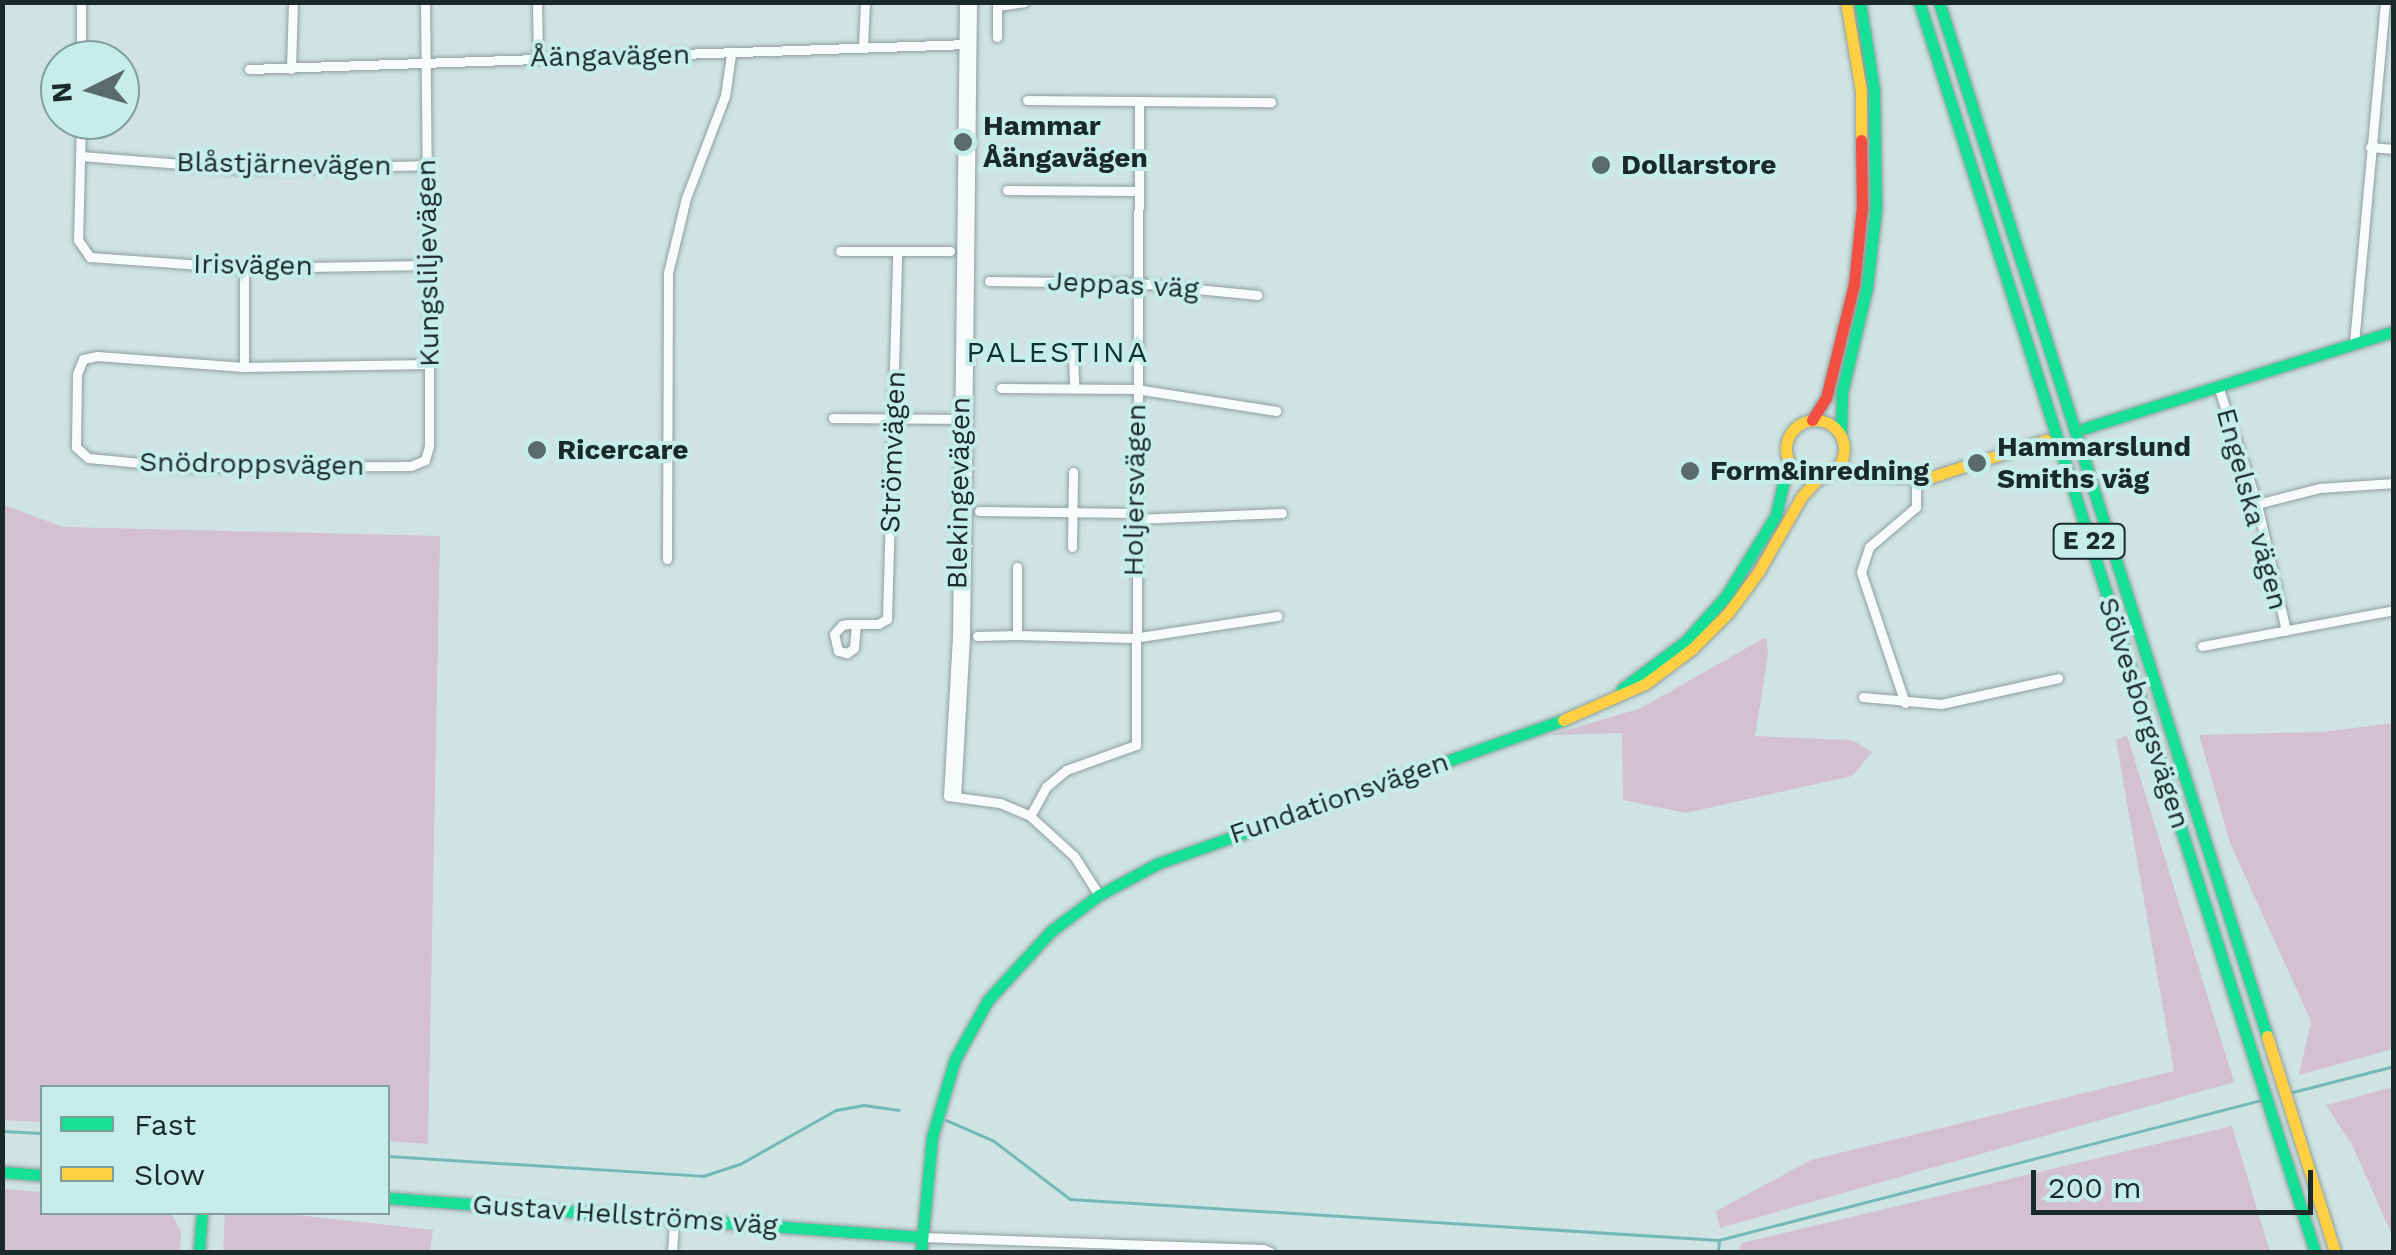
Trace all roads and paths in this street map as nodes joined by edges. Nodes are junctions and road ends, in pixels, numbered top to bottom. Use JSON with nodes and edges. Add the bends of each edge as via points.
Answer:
{"nodes":[{"id":1,"x":81,"y":2,"type":"edge"},
{"id":2,"x":293,"y":2,"type":"edge"},
{"id":3,"x":425,"y":2,"type":"edge"},
{"id":4,"x":537,"y":2,"type":"edge"},
{"id":5,"x":864,"y":2,"type":"edge"},
{"id":6,"x":968,"y":2,"type":"edge"},
{"id":7,"x":1024,"y":2,"type":"edge"},
{"id":8,"x":1846,"y":2,"type":"edge"},
{"id":9,"x":1860,"y":2,"type":"edge"},
{"id":10,"x":1918,"y":2,"type":"edge"},
{"id":11,"x":1938,"y":2,"type":"edge"},
{"id":12,"x":2386,"y":2,"type":"edge"},
{"id":13,"x":997,"y":4,"type":"edge"},
{"id":14,"x":2388,"y":16,"type":"edge"},
{"id":15,"x":997,"y":37,"type":"dead end"},
{"id":16,"x":82,"y":40,"type":"edge"},
{"id":17,"x":968,"y":44,"type":"junction"},
{"id":18,"x":864,"y":46,"type":"junction"},
{"id":19,"x":731,"y":54,"type":"junction"},
{"id":20,"x":538,"y":58,"type":"junction"},
{"id":21,"x":426,"y":65,"type":"junction"},
{"id":22,"x":291,"y":68,"type":"junction"},
{"id":23,"x":248,"y":69,"type":"dead end"},
{"id":24,"x":1027,"y":100,"type":"dead end"},
{"id":25,"x":1139,"y":100,"type":"junction"},
{"id":26,"x":1271,"y":102,"type":"dead end"},
{"id":27,"x":81,"y":140,"type":"edge"},
{"id":28,"x":2370,"y":147,"type":"junction"},
{"id":29,"x":2394,"y":149,"type":"edge"},
{"id":30,"x":81,"y":156,"type":"junction"},
{"id":31,"x":427,"y":165,"type":"junction"},
{"id":32,"x":1007,"y":190,"type":"dead end"},
{"id":33,"x":1138,"y":191,"type":"junction"},
{"id":34,"x":840,"y":251,"type":"dead end"},
{"id":35,"x":896,"y":251,"type":"junction"},
{"id":36,"x":950,"y":251,"type":"dead end"},
{"id":37,"x":428,"y":265,"type":"junction"},
{"id":38,"x":244,"y":268,"type":"junction"},
{"id":39,"x":989,"y":281,"type":"dead end"},
{"id":40,"x":1137,"y":282,"type":"junction"},
{"id":41,"x":1257,"y":295,"type":"dead end"},
{"id":42,"x":2394,"y":330,"type":"edge"},
{"id":43,"x":2354,"y":343,"type":"junction"},
{"id":44,"x":1073,"y":352,"type":"dead end"},
{"id":45,"x":429,"y":364,"type":"junction"},
{"id":46,"x":244,"y":368,"type":"junction"},
{"id":47,"x":2218,"y":386,"type":"junction"},
{"id":48,"x":1001,"y":388,"type":"dead end"},
{"id":49,"x":1074,"y":388,"type":"junction"},
{"id":50,"x":1136,"y":390,"type":"junction"},
{"id":51,"x":1276,"y":411,"type":"dead end"},
{"id":52,"x":834,"y":418,"type":"dead end"},
{"id":53,"x":896,"y":419,"type":"junction"},
{"id":54,"x":964,"y":419,"type":"junction"},
{"id":55,"x":1812,"y":420,"type":"junction"},
{"id":56,"x":2084,"y":428,"type":"dead end"},
{"id":57,"x":1840,"y":436,"type":"junction"},
{"id":58,"x":2046,"y":440,"type":"dead end"},
{"id":59,"x":1844,"y":452,"type":"junction"},
{"id":60,"x":425,"y":460,"type":"joint"},
{"id":61,"x":1788,"y":462,"type":"junction"},
{"id":62,"x":1072,"y":472,"type":"dead end"},
{"id":63,"x":1833,"y":472,"type":"junction"},
{"id":64,"x":1880,"y":475,"type":"junction"},
{"id":65,"x":1820,"y":478,"type":"junction"},
{"id":66,"x":1916,"y":479,"type":"junction"},
{"id":67,"x":2394,"y":482,"type":"edge"},
{"id":68,"x":2257,"y":504,"type":"junction"},
{"id":69,"x":980,"y":511,"type":"dead end"},
{"id":70,"x":1073,"y":512,"type":"junction"},
{"id":71,"x":1282,"y":514,"type":"dead end"},
{"id":72,"x":1135,"y":516,"type":"junction"},
{"id":73,"x":1072,"y":547,"type":"dead end"},
{"id":74,"x":666,"y":560,"type":"dead end"},
{"id":75,"x":1017,"y":567,"type":"dead end"},
{"id":76,"x":2394,"y":610,"type":"edge"},
{"id":77,"x":1277,"y":616,"type":"dead end"},
{"id":78,"x":856,"y":624,"type":"dead end"},
{"id":79,"x":2286,"y":631,"type":"junction"},
{"id":80,"x":1016,"y":635,"type":"junction"},
{"id":81,"x":977,"y":636,"type":"dead end"},
{"id":82,"x":1134,"y":638,"type":"junction"},
{"id":83,"x":2202,"y":646,"type":"dead end"},
{"id":84,"x":2058,"y":678,"type":"dead end"},
{"id":85,"x":1864,"y":697,"type":"dead end"},
{"id":86,"x":1905,"y":703,"type":"junction"},
{"id":87,"x":1584,"y":712,"type":"junction"},
{"id":88,"x":1030,"y":816,"type":"junction"},
{"id":89,"x":1098,"y":895,"type":"junction"},
{"id":90,"x":2,"y":1172,"type":"edge"},
{"id":91,"x":40,"y":1175,"type":"edge"},
{"id":92,"x":390,"y":1198,"type":"edge"},
{"id":93,"x":202,"y":1215,"type":"edge"},
{"id":94,"x":674,"y":1220,"type":"junction"},
{"id":95,"x":922,"y":1236,"type":"junction"},
{"id":96,"x":1270,"y":1251,"type":"edge"},
{"id":97,"x":199,"y":1252,"type":"edge"},
{"id":98,"x":672,"y":1252,"type":"edge"},
{"id":99,"x":920,"y":1252,"type":"edge"},
{"id":100,"x":2315,"y":1252,"type":"edge"},
{"id":101,"x":2335,"y":1252,"type":"edge"}],
"edges":[{"from":1,"to":16,"type":"street"},
{"from":2,"to":22,"type":"street"},
{"from":3,"to":21,"type":"street","name":"Kungsliljevägen"},
{"from":4,"to":20,"type":"street"},
{"from":5,"to":18,"type":"street"},
{"from":6,"to":17,"type":"street","name":"Blekingevägen"},
{"from":7,"to":13,"type":"street"},
{"from":8,"to":55,"type":"main road","via":[[1860,92],[1862,207],[1840,349]]},
{"from":9,"to":57,"type":"main road","via":[[1874,90],[1876,208]]},
{"from":10,"to":100,"type":"main road","name":"Sölvesborgsvägen","number":"E 22"},
{"from":11,"to":101,"type":"main road","name":"Sölvesborgsvägen","number":"E 22"},
{"from":12,"to":14,"type":"street"},
{"from":13,"to":15,"type":"street"},
{"from":14,"to":28,"type":"street"},
{"from":17,"to":18,"type":"street","name":"Åängavägen"},
{"from":17,"to":54,"type":"street","name":"Blekingevägen"},
{"from":18,"to":19,"type":"street","name":"Åängavägen"},
{"from":19,"to":20,"type":"street","name":"Åängavägen"},
{"from":19,"to":74,"type":"street","via":[[725,96],[686,198],[668,273]]},
{"from":20,"to":21,"type":"street","name":"Åängavägen"},
{"from":21,"to":22,"type":"street","name":"Åängavägen"},
{"from":21,"to":31,"type":"street","name":"Kungsliljevägen"},
{"from":22,"to":23,"type":"street","name":"Åängavägen"},
{"from":24,"to":25,"type":"street"},
{"from":25,"to":26,"type":"street"},
{"from":25,"to":33,"type":"street","name":"Holjersvägen"},
{"from":27,"to":30,"type":"street"},
{"from":28,"to":29,"type":"street"},
{"from":28,"to":43,"type":"street"},
{"from":30,"to":31,"type":"street","name":"Blåstjärnevägen","via":[[243,170]]},
{"from":30,"to":38,"type":"street","name":"Irisvägen","via":[[81,250],[90,257]]},
{"from":31,"to":37,"type":"street","name":"Kungsliljevägen"},
{"from":32,"to":33,"type":"street"},
{"from":33,"to":40,"type":"street","name":"Holjersvägen"},
{"from":34,"to":35,"type":"street"},
{"from":35,"to":36,"type":"street"},
{"from":35,"to":53,"type":"street","name":"Strömvägen"},
{"from":37,"to":38,"type":"street","name":"Irisvägen"},
{"from":37,"to":45,"type":"street","name":"Kungsliljevägen"},
{"from":38,"to":46,"type":"street"},
{"from":39,"to":40,"type":"street","name":"Jeppas väg"},
{"from":40,"to":41,"type":"street","name":"Jeppas väg"},
{"from":40,"to":50,"type":"street","name":"Holjersvägen"},
{"from":42,"to":43,"type":"main road"},
{"from":43,"to":47,"type":"main road"},
{"from":44,"to":49,"type":"street"},
{"from":45,"to":46,"type":"street"},
{"from":45,"to":60,"type":"street","name":"Kungsliljevägen"},
{"from":46,"to":60,"type":"street","name":"Snödroppsvägen","via":[[83,360],[77,374],[78,453],[239,469],[411,466]]},
{"from":47,"to":56,"type":"main road"},
{"from":47,"to":68,"type":"street","name":"Engelska vägen"},
{"from":48,"to":49,"type":"street"},
{"from":49,"to":50,"type":"street"},
{"from":50,"to":51,"type":"street"},
{"from":50,"to":72,"type":"street","name":"Holjersvägen"},
{"from":52,"to":53,"type":"street"},
{"from":53,"to":54,"type":"street"},
{"from":53,"to":78,"type":"street","name":"Strömvägen","via":[[887,619]]},
{"from":54,"to":88,"type":"street","name":"Blekingevägen","via":[[964,636],[952,796],[1000,803]]},
{"from":55,"to":57,"type":"main road"},
{"from":55,"to":61,"type":"main road","via":[[1790,435]]},
{"from":57,"to":59,"type":"main road"},
{"from":58,"to":66,"type":"main road"},
{"from":59,"to":63,"type":"main road"},
{"from":59,"to":64,"type":"main road"},
{"from":61,"to":65,"type":"main road","via":[[1798,474]]},
{"from":61,"to":87,"type":"main road","name":"Fundationsvägen","via":[[1785,490],[1768,530],[1719,605],[1666,658]]},
{"from":62,"to":70,"type":"street"},
{"from":63,"to":64,"type":"main road"},
{"from":63,"to":65,"type":"main road"},
{"from":64,"to":66,"type":"main road"},
{"from":65,"to":87,"type":"main road","name":"Fundationsvägen","via":[[1802,496],[1750,584],[1709,632],[1645,684]]},
{"from":66,"to":86,"type":"street","via":[[1916,507],[1868,547],[1861,564]]},
{"from":67,"to":68,"type":"street","via":[[2320,488]]},
{"from":68,"to":79,"type":"street","name":"Engelska vägen"},
{"from":69,"to":70,"type":"street"},
{"from":70,"to":72,"type":"street"},
{"from":70,"to":73,"type":"street"},
{"from":71,"to":72,"type":"street"},
{"from":72,"to":82,"type":"street","name":"Holjersvägen"},
{"from":75,"to":80,"type":"street"},
{"from":76,"to":79,"type":"street","name":"Engelska vägen"},
{"from":77,"to":82,"type":"street"},
{"from":79,"to":83,"type":"street","name":"Engelska vägen"},
{"from":80,"to":81,"type":"street"},
{"from":80,"to":82,"type":"street"},
{"from":82,"to":88,"type":"street","name":"Holjersvägen","via":[[1136,746],[1066,770],[1046,787]]},
{"from":84,"to":86,"type":"street","via":[[1941,704]]},
{"from":85,"to":86,"type":"street"},
{"from":87,"to":89,"type":"main road","name":"Fundationsvägen","via":[[1180,854]]},
{"from":88,"to":89,"type":"street","name":"Blekingevägen","via":[[1074,856]]},
{"from":89,"to":95,"type":"main road","via":[[1017,964],[965,1038],[937,1112]]},
{"from":90,"to":91,"type":"main road"},
{"from":92,"to":94,"type":"main road","name":"Gustav Hellströms väg"},
{"from":93,"to":97,"type":"main road"},
{"from":94,"to":95,"type":"main road","name":"Gustav Hellströms väg"},
{"from":94,"to":98,"type":"street"},
{"from":95,"to":96,"type":"street"},
{"from":95,"to":99,"type":"main road"}]}
